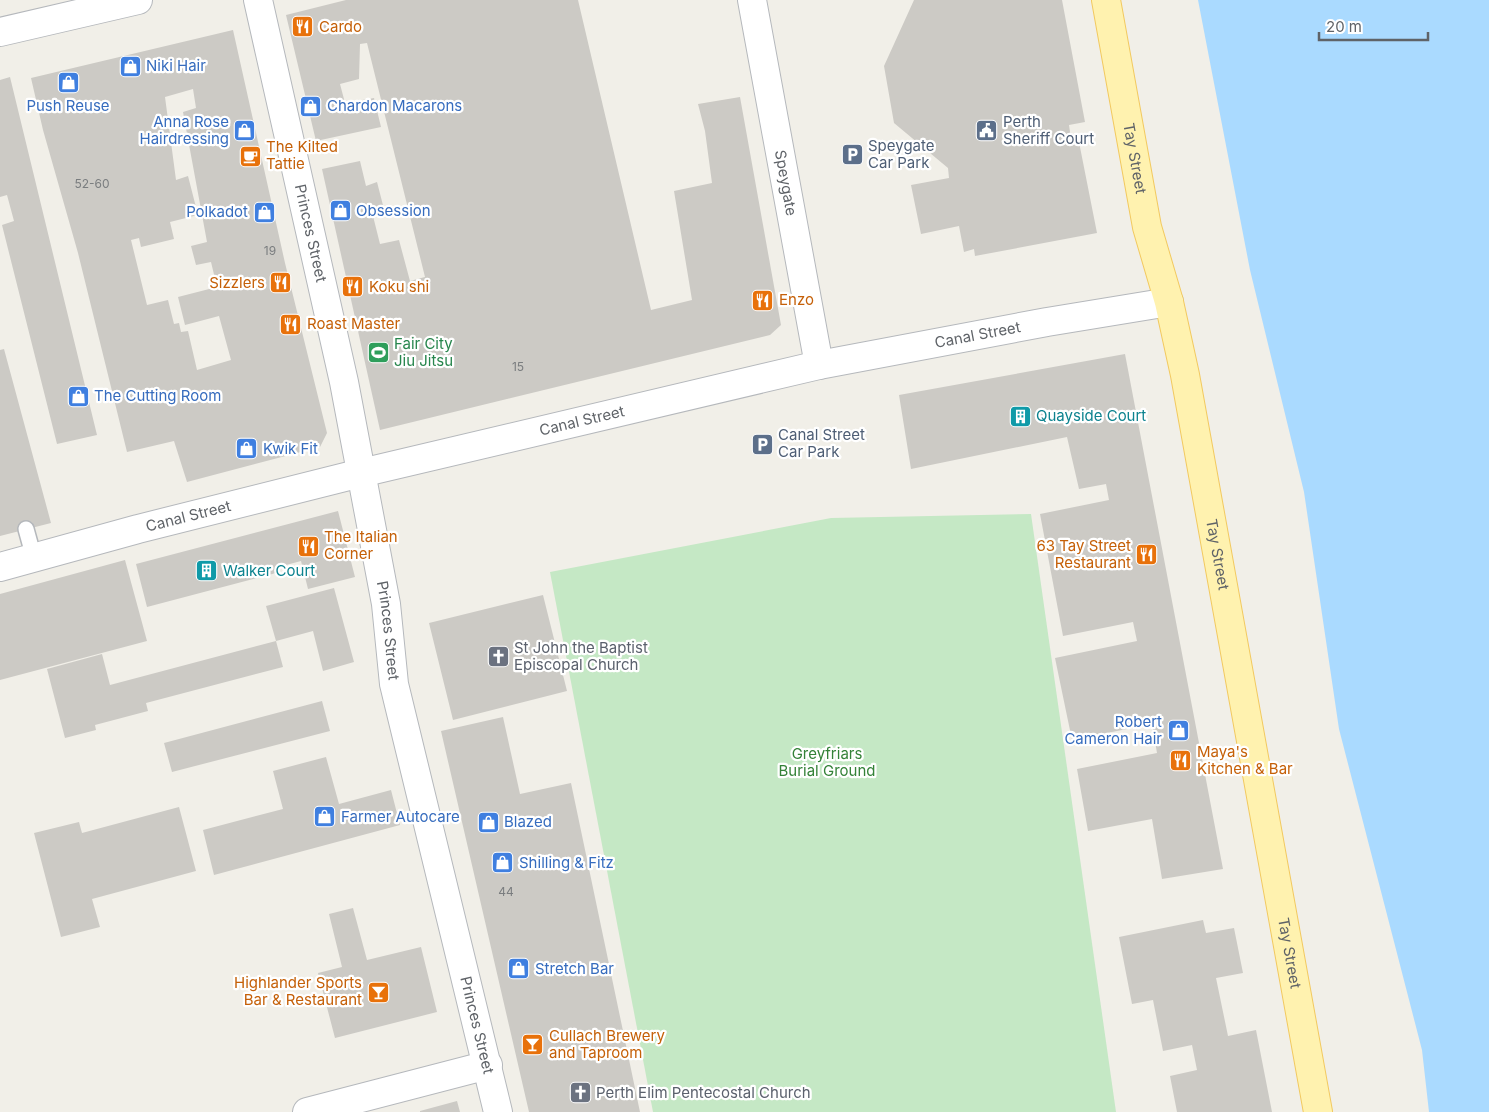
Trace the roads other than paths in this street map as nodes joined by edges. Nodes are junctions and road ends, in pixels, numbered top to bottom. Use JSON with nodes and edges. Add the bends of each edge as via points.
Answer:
{"nodes":[{"id":1,"x":138,"y":0,"type":"edge"},
{"id":2,"x":258,"y":0,"type":"edge"},
{"id":3,"x":752,"y":0,"type":"edge"},
{"id":4,"x":1106,"y":0,"type":"edge"},
{"id":5,"x":0,"y":32,"type":"edge"},
{"id":6,"x":1169,"y":302,"type":"junction"},
{"id":7,"x":819,"y":366,"type":"junction"},
{"id":8,"x":361,"y":473,"type":"junction"},
{"id":9,"x":26,"y":529,"type":"dead end"},
{"id":10,"x":34,"y":558,"type":"junction"},
{"id":11,"x":0,"y":567,"type":"edge"},
{"id":12,"x":488,"y":1065,"type":"junction"},
{"id":13,"x":307,"y":1112,"type":"edge"},
{"id":14,"x":498,"y":1112,"type":"edge"},
{"id":15,"x":1318,"y":1112,"type":"edge"}],
"edges":[{"from":1,"to":5,"type":"street"},
{"from":2,"to":8,"type":"street","name":"Princes Street","via":[[344,382]]},
{"from":3,"to":7,"type":"street","name":"Speygate"},
{"from":4,"to":6,"type":"main road","name":"Tay Street","via":[[1147,227]]},
{"from":6,"to":7,"type":"street","name":"Canal Street"},
{"from":6,"to":15,"type":"main road","name":"Tay Street","via":[[1185,375]]},
{"from":7,"to":8,"type":"street","name":"Canal Street"},
{"from":8,"to":10,"type":"street","name":"Canal Street"},
{"from":8,"to":12,"type":"street","name":"Princes Street","via":[[386,604],[394,684]]},
{"from":9,"to":10,"type":"lane"},
{"from":10,"to":11,"type":"street","name":"Canal Street"},
{"from":12,"to":13,"type":"street"},
{"from":12,"to":14,"type":"street","name":"Princes Street"}]}
